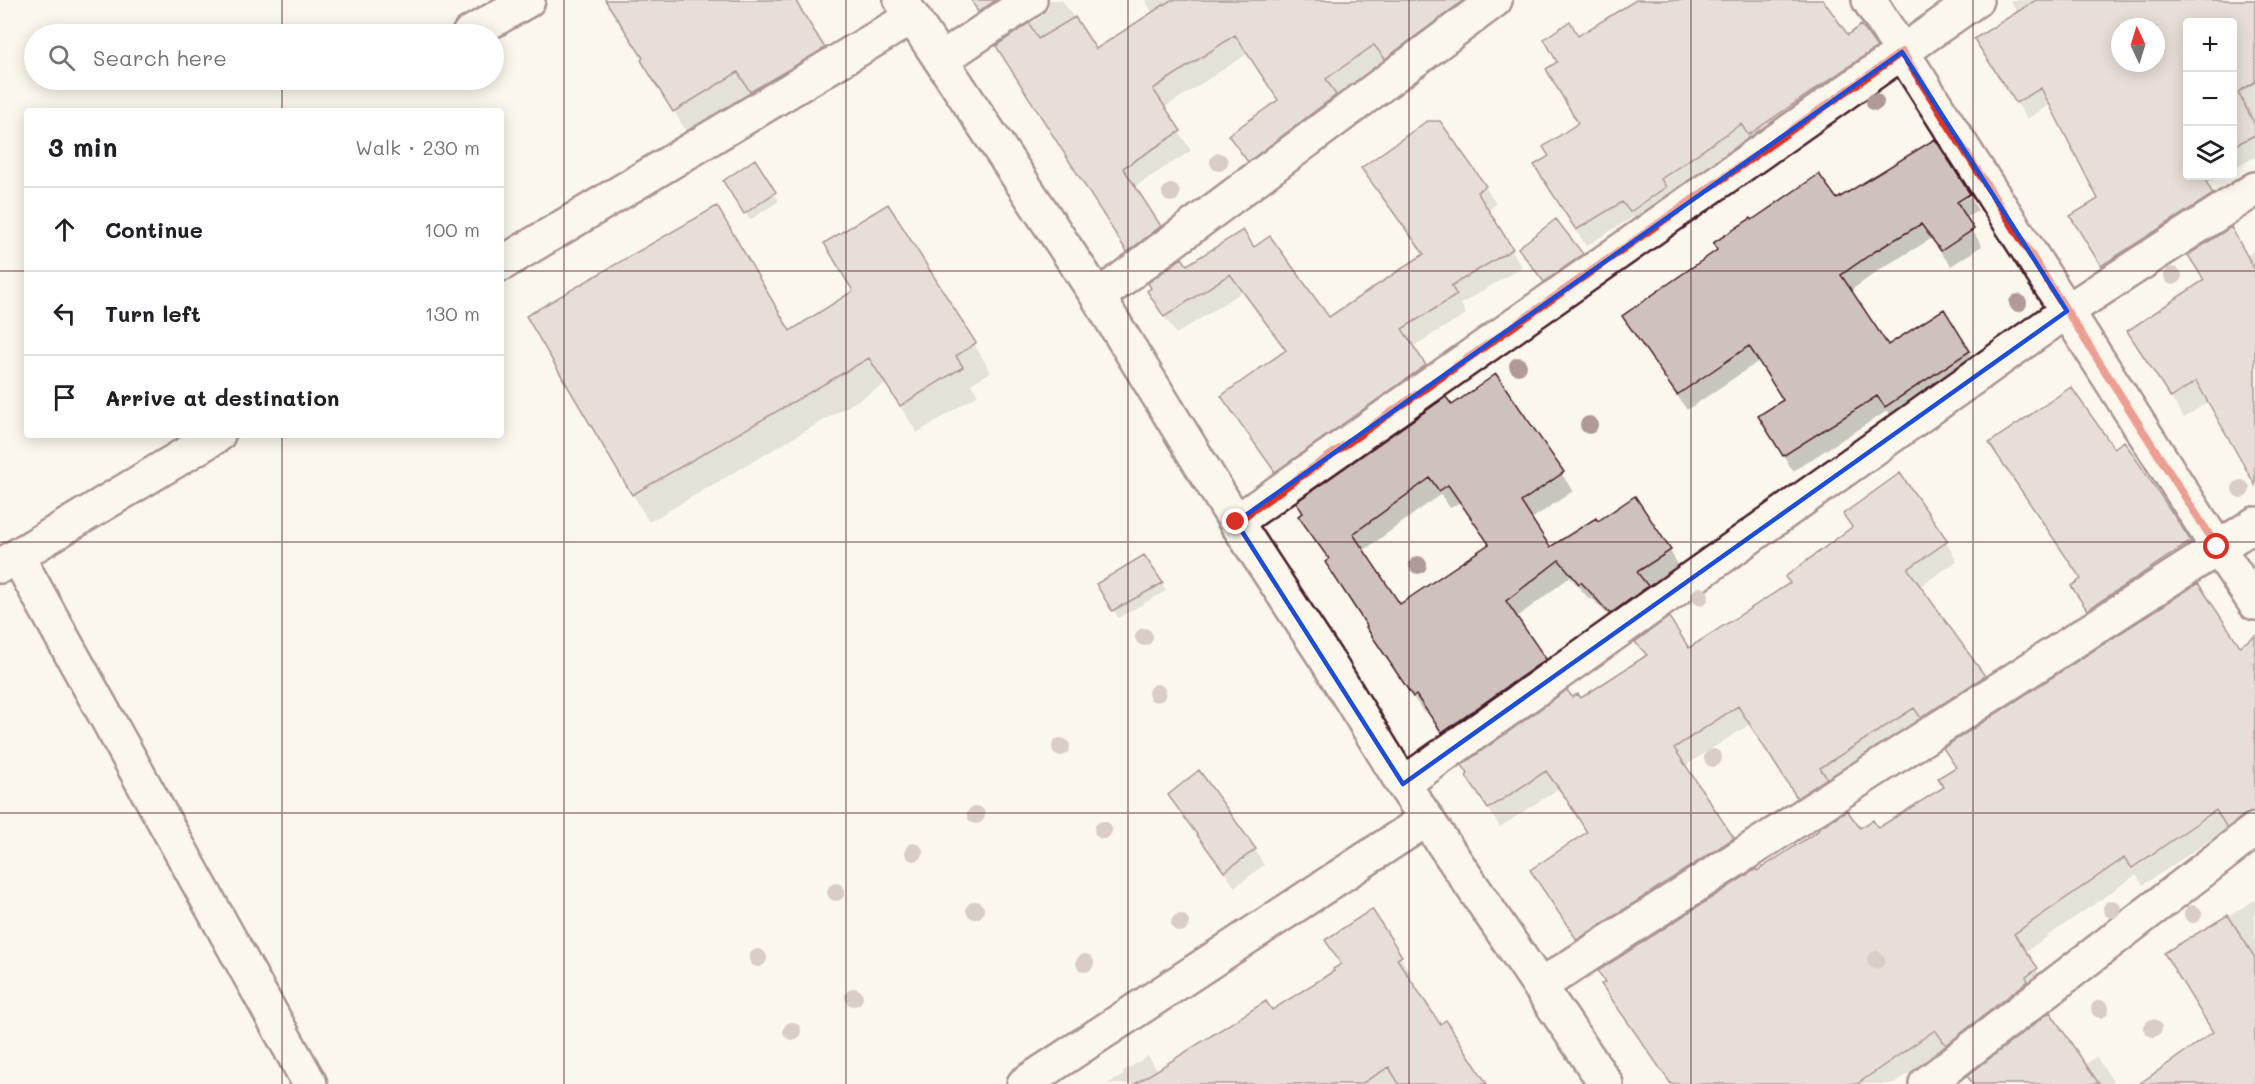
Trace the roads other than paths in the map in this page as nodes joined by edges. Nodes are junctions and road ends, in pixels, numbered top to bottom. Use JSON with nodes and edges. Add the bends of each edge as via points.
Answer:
{"nodes":[{"id":1,"x":528,"y":0,"type":"edge"},
{"id":2,"x":1030,"y":0,"type":"edge"},
{"id":3,"x":1495,"y":0,"type":"edge"},
{"id":4,"x":1869,"y":0,"type":"edge"},
{"id":5,"x":1976,"y":0,"type":"edge"},
{"id":6,"x":907,"y":8,"type":"edge"},
{"id":7,"x":486,"y":24,"type":"edge"},
{"id":8,"x":1902,"y":52,"type":"junction"},
{"id":9,"x":941,"y":60,"type":"junction"},
{"id":10,"x":2255,"y":189,"type":"edge"},
{"id":11,"x":504,"y":262,"type":"edge"},
{"id":12,"x":1098,"y":297,"type":"junction"},
{"id":13,"x":2067,"y":311,"type":"junction"},
{"id":14,"x":213,"y":438,"type":"edge"},
{"id":15,"x":1236,"y":522,"type":"junction"},
{"id":16,"x":2255,"y":524,"type":"edge"},
{"id":17,"x":2217,"y":547,"type":"junction"},
{"id":18,"x":9,"y":561,"type":"edge"},
{"id":19,"x":2255,"y":603,"type":"edge"},
{"id":20,"x":1403,"y":784,"type":"junction"},
{"id":21,"x":1427,"y":819,"type":"junction"},
{"id":22,"x":2255,"y":830,"type":"edge"},
{"id":23,"x":1540,"y":986,"type":"junction"},
{"id":24,"x":1601,"y":1082,"type":"edge"},
{"id":25,"x":310,"y":1084,"type":"edge"},
{"id":26,"x":1024,"y":1084,"type":"edge"},
{"id":27,"x":1926,"y":1084,"type":"edge"}],
"edges":[{"from":1,"to":7,"type":"main road"},
{"from":2,"to":9,"type":"main road"},
{"from":3,"to":12,"type":"main road"},
{"from":4,"to":8,"type":"main road"},
{"from":5,"to":8,"type":"main road"},
{"from":6,"to":9,"type":"main road"},
{"from":6,"to":11,"type":"main road"},
{"from":8,"to":13,"type":"main road"},
{"from":8,"to":15,"type":"main road"},
{"from":9,"to":12,"type":"main road"},
{"from":10,"to":13,"type":"main road"},
{"from":12,"to":15,"type":"main road"},
{"from":13,"to":17,"type":"main road"},
{"from":13,"to":20,"type":"main road"},
{"from":14,"to":18,"type":"main road"},
{"from":15,"to":20,"type":"main road"},
{"from":16,"to":17,"type":"main road"},
{"from":17,"to":19,"type":"main road"},
{"from":17,"to":23,"type":"main road"},
{"from":18,"to":25,"type":"main road"},
{"from":20,"to":21,"type":"main road"},
{"from":21,"to":23,"type":"main road"},
{"from":21,"to":26,"type":"main road"},
{"from":22,"to":27,"type":"main road"},
{"from":23,"to":24,"type":"main road"}]}
